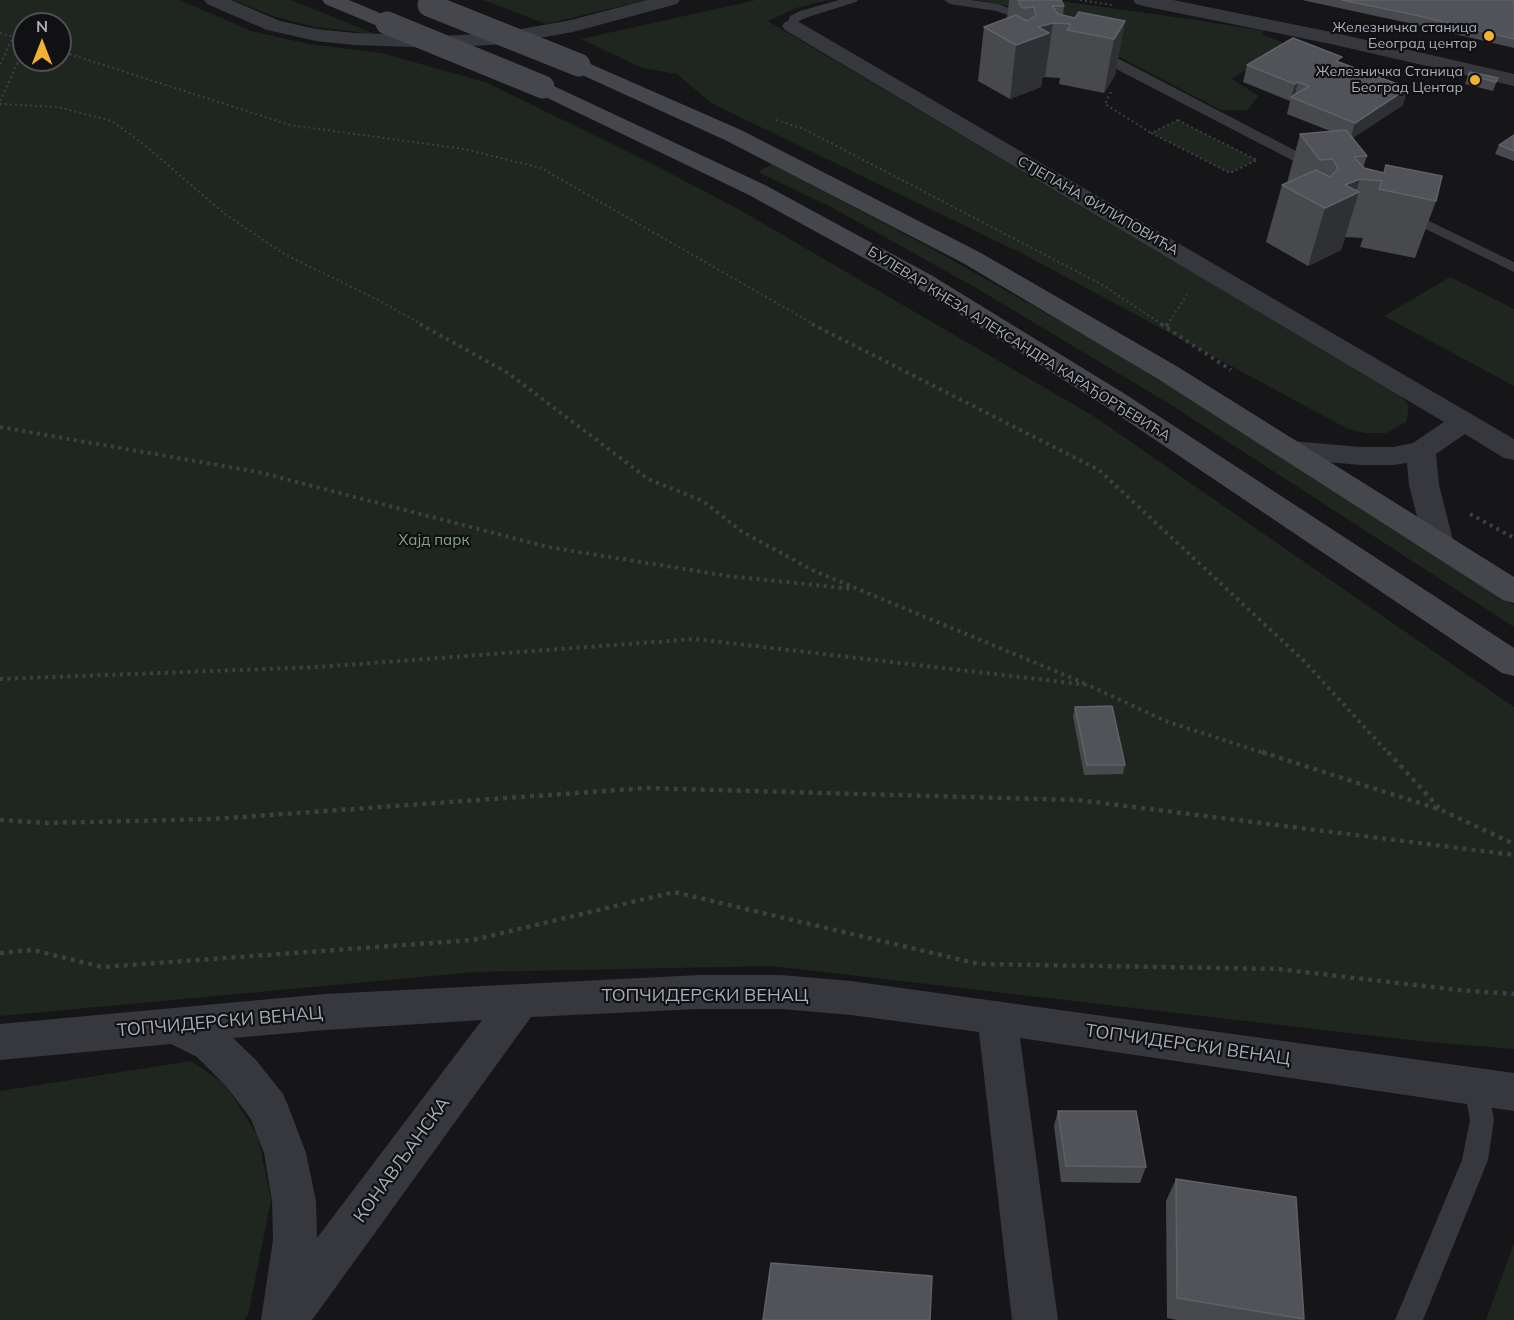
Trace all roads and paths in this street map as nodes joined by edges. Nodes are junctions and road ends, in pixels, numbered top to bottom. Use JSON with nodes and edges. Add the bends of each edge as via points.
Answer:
{"nodes":[{"id":1,"x":214,"y":0,"type":"edge"},
{"id":2,"x":333,"y":0,"type":"edge"},
{"id":3,"x":670,"y":0,"type":"edge"},
{"id":4,"x":852,"y":0,"type":"edge"},
{"id":5,"x":950,"y":0,"type":"edge"},
{"id":6,"x":1143,"y":0,"type":"edge"},
{"id":7,"x":1227,"y":0,"type":"edge"},
{"id":8,"x":422,"y":3,"type":"edge"},
{"id":9,"x":1043,"y":23,"type":"edge"},
{"id":10,"x":792,"y":26,"type":"joint"},
{"id":11,"x":12,"y":39,"type":"edge"},
{"id":12,"x":1085,"y":44,"type":"edge"},
{"id":13,"x":72,"y":55,"type":"edge"},
{"id":14,"x":0,"y":64,"type":"edge"},
{"id":15,"x":1514,"y":64,"type":"edge"},
{"id":16,"x":1124,"y":68,"type":"junction"},
{"id":17,"x":14,"y":72,"type":"edge"},
{"id":18,"x":1514,"y":80,"type":"edge"},
{"id":19,"x":0,"y":103,"type":"edge"},
{"id":20,"x":1151,"y":133,"type":"junction"},
{"id":21,"x":733,"y":135,"type":"junction"},
{"id":22,"x":690,"y":157,"type":"junction"},
{"id":23,"x":1331,"y":175,"type":"edge"},
{"id":24,"x":1394,"y":208,"type":"edge"},
{"id":25,"x":1514,"y":268,"type":"edge"},
{"id":26,"x":1465,"y":421,"type":"junction"},
{"id":27,"x":0,"y":427,"type":"edge"},
{"id":28,"x":1292,"y":450,"type":"junction"},
{"id":29,"x":1421,"y":451,"type":"junction"},
{"id":30,"x":1514,"y":451,"type":"edge"},
{"id":31,"x":1439,"y":544,"type":"junction"},
{"id":32,"x":860,"y":589,"type":"junction"},
{"id":33,"x":1514,"y":592,"type":"edge"},
{"id":34,"x":1514,"y":664,"type":"edge"},
{"id":35,"x":0,"y":679,"type":"edge"},
{"id":36,"x":1088,"y":685,"type":"junction"},
{"id":37,"x":1441,"y":810,"type":"junction"},
{"id":38,"x":0,"y":820,"type":"edge"},
{"id":39,"x":1514,"y":844,"type":"edge"},
{"id":40,"x":1514,"y":855,"type":"edge"},
{"id":41,"x":520,"y":1000,"type":"junction"},
{"id":42,"x":997,"y":1017,"type":"junction"},
{"id":43,"x":177,"y":1027,"type":"junction"},
{"id":44,"x":0,"y":1042,"type":"edge"},
{"id":45,"x":1495,"y":1089,"type":"edge"},
{"id":46,"x":285,"y":1319,"type":"edge"},
{"id":47,"x":1035,"y":1320,"type":"edge"},
{"id":48,"x":1408,"y":1320,"type":"edge"}],
"edges":[{"from":1,"to":3,"type":"street","via":[[274,26],[306,33],[442,42],[551,30]]},
{"from":2,"to":22,"type":"main road","name":"БУЛЕВАР КНЕЗА АЛЕКСАНДРА КАРАЂОРЂЕВИЋА","bridge":true,"via":[[543,87]]},
{"from":4,"to":10,"type":"lane","name":"СТЈЕПАНА ФИЛИПОВИЋА","via":[[804,14],[794,19]]},
{"from":5,"to":9,"type":"lane","via":[[998,8]]},
{"from":6,"to":18,"type":"street"},
{"from":7,"to":15,"type":"street"},
{"from":8,"to":21,"type":"main road","bridge":true,"via":[[579,65]]},
{"from":10,"to":26,"type":"street","name":"СТЈЕПАНА ФИЛИПОВИЋА"},
{"from":11,"to":14,"type":"path"},
{"from":12,"to":16,"type":"lane"},
{"from":13,"to":37,"type":"path","via":[[290,125],[464,149],[541,168],[801,318],[1100,470],[1303,660]]},
{"from":16,"to":20,"type":"path","via":[[1105,104]]},
{"from":16,"to":23,"type":"lane"},
{"from":17,"to":19,"type":"path"},
{"from":19,"to":32,"type":"path","via":[[58,107],[112,121],[225,214],[284,254],[380,301],[508,373],[648,479],[703,501],[741,531],[812,570]]},
{"from":20,"to":20,"type":"path","via":[[1230,173],[1257,160],[1178,120]]},
{"from":21,"to":22,"type":"main road"},
{"from":21,"to":28,"type":"main road","via":[[972,258]]},
{"from":22,"to":34,"type":"main road","name":"БУЛЕВАР КНЕЗА АЛЕКСАНДРА КАРАЂОРЂЕВИЋА","via":[[922,280],[1115,400]]},
{"from":24,"to":25,"type":"lane"},
{"from":26,"to":29,"type":"street"},
{"from":26,"to":30,"type":"street","name":"СТЈЕПАНА ФИЛИПОВИЋА"},
{"from":27,"to":32,"type":"path","via":[[258,472],[548,548],[728,576]]},
{"from":28,"to":29,"type":"street","via":[[1361,456]]},
{"from":28,"to":31,"type":"main road"},
{"from":29,"to":31,"type":"street","via":[[1424,485]]},
{"from":31,"to":33,"type":"main road"},
{"from":32,"to":36,"type":"path"},
{"from":35,"to":36,"type":"path","via":[[318,667],[695,639]]},
{"from":36,"to":37,"type":"path","via":[[1168,722]]},
{"from":37,"to":39,"type":"path"},
{"from":38,"to":40,"type":"path","via":[[47,823],[214,819],[646,788],[1078,800]]},
{"from":41,"to":42,"type":"street","name":"ТОПЧИДЕРСКИ ВЕНАЦ","via":[[781,992]]},
{"from":41,"to":43,"type":"street","name":"ТОПЧИДЕРСКИ ВЕНАЦ","via":[[325,1012]]},
{"from":41,"to":46,"type":"street","name":"КОНАВЉАНСКА"},
{"from":42,"to":45,"type":"street","name":"ТОПЧИДЕРСКИ ВЕНАЦ"},
{"from":42,"to":47,"type":"street"},
{"from":43,"to":44,"type":"street","name":"ТОПЧИДЕРСКИ ВЕНАЦ"},
{"from":43,"to":46,"type":"street","via":[[212,1044],[241,1073],[268,1108],[285,1153],[294,1201],[295,1240]]},
{"from":45,"to":48,"type":"lane","via":[[1482,1120],[1475,1160]]}]}
